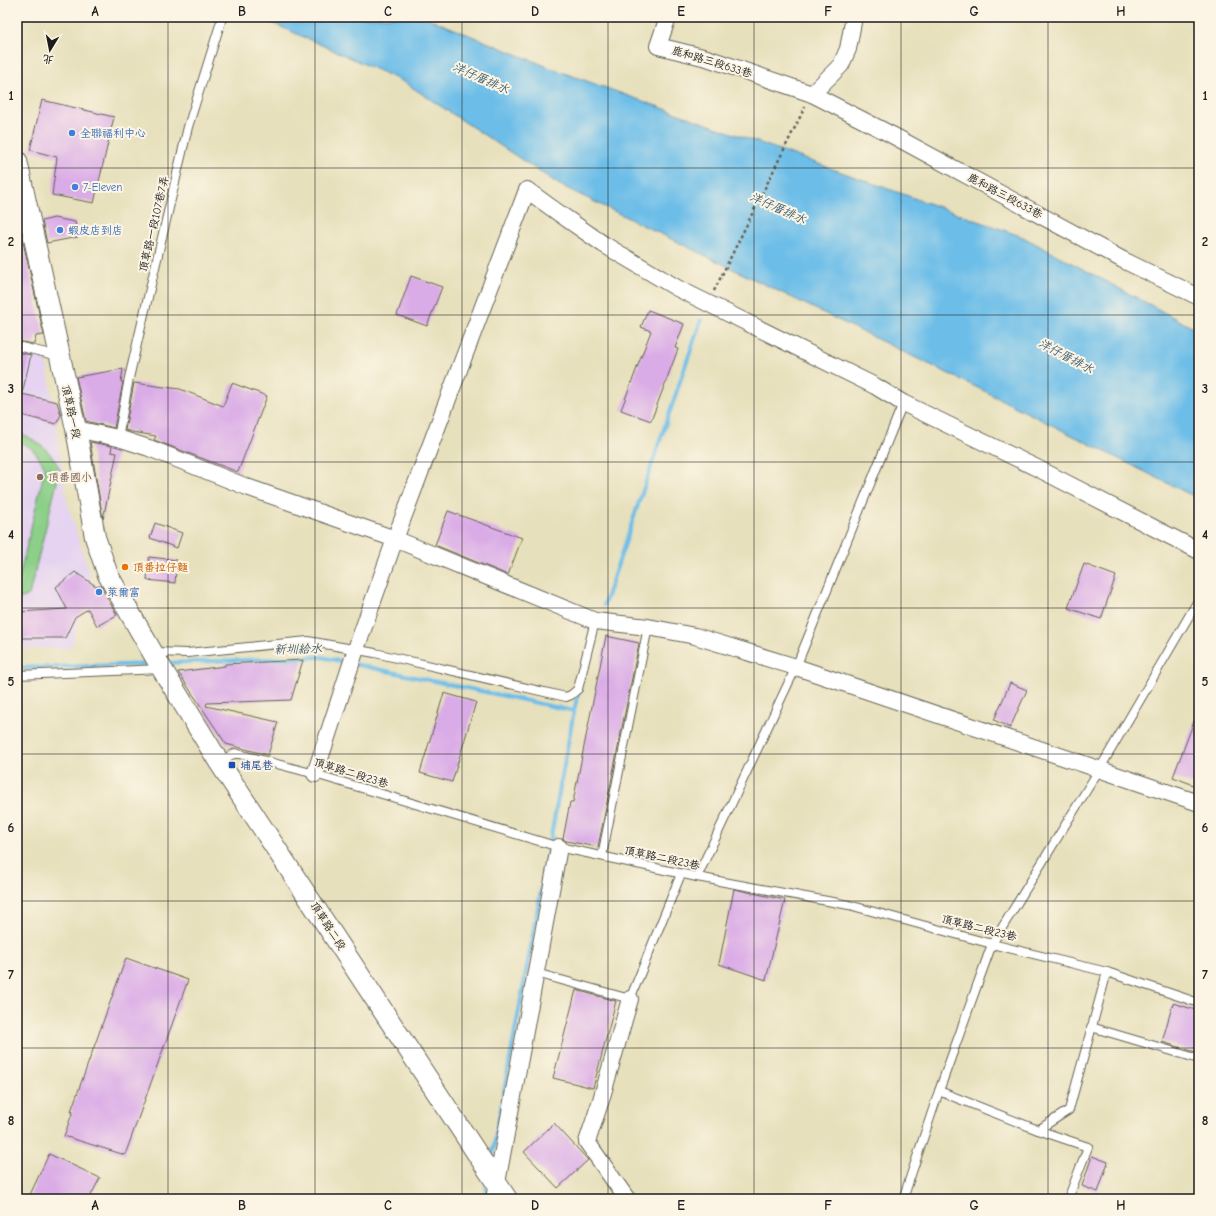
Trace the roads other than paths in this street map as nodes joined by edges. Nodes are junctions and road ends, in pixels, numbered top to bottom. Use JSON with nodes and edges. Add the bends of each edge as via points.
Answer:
{"nodes":[{"id":1,"x":668,"y":17,"type":"edge"},
{"id":2,"x":854,"y":17,"type":"edge"},
{"id":3,"x":222,"y":18,"type":"edge"},
{"id":4,"x":812,"y":94,"type":"junction"},
{"id":5,"x":17,"y":161,"type":"edge"},
{"id":6,"x":1199,"y":297,"type":"edge"},
{"id":7,"x":17,"y":346,"type":"edge"},
{"id":8,"x":59,"y":356,"type":"junction"},
{"id":9,"x":903,"y":403,"type":"junction"},
{"id":10,"x":76,"y":429,"type":"junction"},
{"id":11,"x":118,"y":438,"type":"junction"},
{"id":12,"x":395,"y":539,"type":"junction"},
{"id":13,"x":1199,"y":551,"type":"edge"},
{"id":14,"x":1199,"y":599,"type":"edge"},
{"id":15,"x":595,"y":621,"type":"junction"},
{"id":16,"x":648,"y":627,"type":"junction"},
{"id":17,"x":356,"y":649,"type":"junction"},
{"id":18,"x":152,"y":652,"type":"junction"},
{"id":19,"x":796,"y":667,"type":"junction"},
{"id":20,"x":162,"y":669,"type":"junction"},
{"id":21,"x":17,"y":676,"type":"edge"},
{"id":22,"x":219,"y":762,"type":"junction"},
{"id":23,"x":1099,"y":770,"type":"junction"},
{"id":24,"x":315,"y":774,"type":"junction"},
{"id":25,"x":1199,"y":802,"type":"edge"},
{"id":26,"x":559,"y":847,"type":"junction"},
{"id":27,"x":602,"y":856,"type":"junction"},
{"id":28,"x":681,"y":874,"type":"junction"},
{"id":29,"x":697,"y":877,"type":"junction"},
{"id":30,"x":992,"y":944,"type":"junction"},
{"id":31,"x":1107,"y":972,"type":"junction"},
{"id":32,"x":536,"y":973,"type":"junction"},
{"id":33,"x":630,"y":999,"type":"junction"},
{"id":34,"x":1199,"y":1003,"type":"edge"},
{"id":35,"x":1091,"y":1027,"type":"junction"},
{"id":36,"x":1199,"y":1059,"type":"edge"},
{"id":37,"x":939,"y":1091,"type":"junction"},
{"id":38,"x":1199,"y":1123,"type":"edge"},
{"id":39,"x":1199,"y":1127,"type":"edge"},
{"id":40,"x":1038,"y":1130,"type":"junction"},
{"id":41,"x":499,"y":1194,"type":"edge"},
{"id":42,"x":627,"y":1199,"type":"edge"},
{"id":43,"x":903,"y":1199,"type":"edge"},
{"id":44,"x":1068,"y":1199,"type":"edge"}],
"edges":[{"from":1,"to":4,"type":"street","name":"鹿和路三段633巷","via":[[658,46],[707,58]]},
{"from":2,"to":4,"type":"street","via":[[848,50],[841,65]]},
{"from":3,"to":11,"type":"lane","name":"頂草路一段107巷7弄","via":[[187,134],[129,378]]},
{"from":4,"to":6,"type":"street","name":"鹿和路三段633巷","via":[[1123,260]]},
{"from":5,"to":8,"type":"street","name":"頂草路一段","via":[[27,222]]},
{"from":7,"to":8,"type":"lane"},
{"from":8,"to":10,"type":"street","name":"頂草路一段"},
{"from":9,"to":12,"type":"street","via":[[875,386],[677,288],[603,244],[527,190]]},
{"from":9,"to":13,"type":"street"},
{"from":9,"to":19,"type":"lane"},
{"from":10,"to":11,"type":"street"},
{"from":10,"to":18,"type":"street","name":"頂草路一段","via":[[95,537],[101,556],[108,575]]},
{"from":11,"to":12,"type":"street"},
{"from":12,"to":15,"type":"street"},
{"from":12,"to":17,"type":"street"},
{"from":14,"to":23,"type":"lane"},
{"from":15,"to":16,"type":"street"},
{"from":15,"to":17,"type":"lane","via":[[578,689],[566,697]]},
{"from":16,"to":19,"type":"street","via":[[695,636]]},
{"from":16,"to":27,"type":"lane"},
{"from":17,"to":18,"type":"lane","via":[[308,641],[187,653]]},
{"from":17,"to":24,"type":"street"},
{"from":18,"to":20,"type":"street","name":"頂草路二段"},
{"from":19,"to":23,"type":"street"},
{"from":19,"to":29,"type":"lane"},
{"from":20,"to":21,"type":"lane"},
{"from":20,"to":22,"type":"street","name":"頂草路二段"},
{"from":22,"to":24,"type":"lane","name":"頂草路二段23巷","via":[[235,753]]},
{"from":22,"to":41,"type":"street","name":"頂草路二段"},
{"from":23,"to":25,"type":"street"},
{"from":23,"to":30,"type":"lane"},
{"from":24,"to":26,"type":"lane","name":"頂草路二段23巷"},
{"from":26,"to":27,"type":"lane","name":"頂草路二段23巷"},
{"from":26,"to":32,"type":"street"},
{"from":27,"to":28,"type":"lane","name":"頂草路二段23巷"},
{"from":28,"to":29,"type":"lane","name":"頂草路二段23巷"},
{"from":28,"to":33,"type":"lane"},
{"from":29,"to":30,"type":"lane","name":"頂草路二段23巷","via":[[849,905]]},
{"from":30,"to":31,"type":"lane","name":"頂草路二段23巷"},
{"from":30,"to":37,"type":"lane"},
{"from":31,"to":34,"type":"lane","name":"頂草路二段23巷"},
{"from":31,"to":35,"type":"lane"},
{"from":32,"to":33,"type":"lane"},
{"from":32,"to":41,"type":"street"},
{"from":33,"to":42,"type":"street","via":[[587,1142]]},
{"from":35,"to":36,"type":"lane"},
{"from":35,"to":40,"type":"lane","via":[[1069,1110]]},
{"from":37,"to":40,"type":"lane"},
{"from":37,"to":43,"type":"lane"},
{"from":38,"to":39,"type":"lane"},
{"from":40,"to":44,"type":"lane","via":[[1088,1147]]}]}
